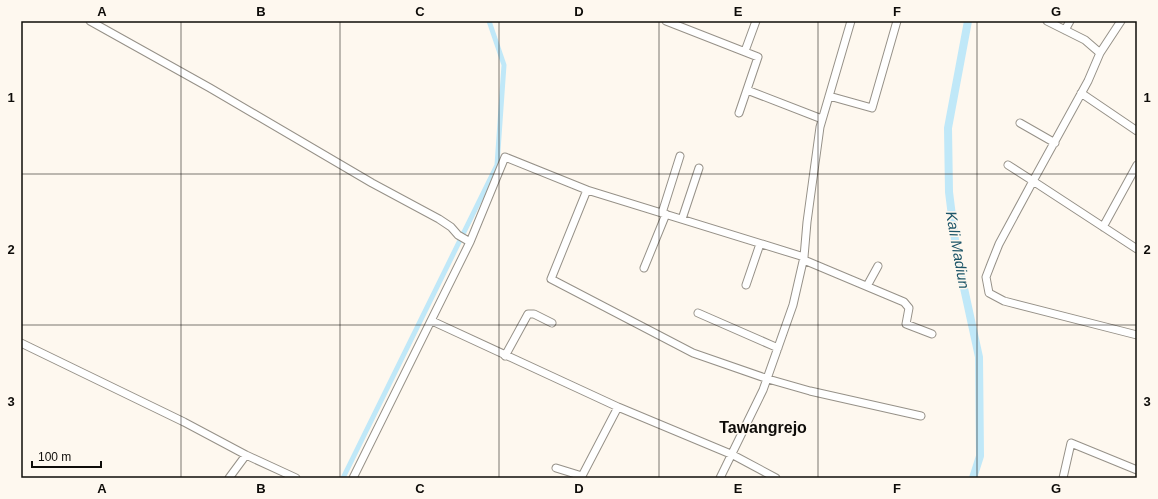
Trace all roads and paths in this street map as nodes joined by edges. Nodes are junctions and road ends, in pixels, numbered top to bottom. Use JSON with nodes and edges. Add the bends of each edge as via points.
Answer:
{"nodes":[{"id":1,"x":90,"y":21,"type":"edge"},
{"id":2,"x":666,"y":21,"type":"edge"},
{"id":3,"x":756,"y":21,"type":"edge"},
{"id":4,"x":851,"y":21,"type":"edge"},
{"id":5,"x":897,"y":21,"type":"edge"},
{"id":6,"x":1047,"y":21,"type":"edge"},
{"id":7,"x":1070,"y":21,"type":"edge"},
{"id":8,"x":1121,"y":21,"type":"edge"},
{"id":9,"x":1065,"y":30,"type":"junction"},
{"id":10,"x":745,"y":51,"type":"junction"},
{"id":11,"x":1100,"y":53,"type":"junction"},
{"id":12,"x":747,"y":90,"type":"junction"},
{"id":13,"x":1081,"y":93,"type":"junction"},
{"id":14,"x":829,"y":96,"type":"junction"},
{"id":15,"x":739,"y":113,"type":"dead end"},
{"id":16,"x":822,"y":119,"type":"junction"},
{"id":17,"x":1020,"y":123,"type":"dead end"},
{"id":18,"x":1137,"y":131,"type":"edge"},
{"id":19,"x":1055,"y":143,"type":"junction"},
{"id":20,"x":680,"y":156,"type":"dead end"},
{"id":21,"x":1008,"y":165,"type":"dead end"},
{"id":22,"x":1137,"y":165,"type":"edge"},
{"id":23,"x":699,"y":168,"type":"dead end"},
{"id":24,"x":1033,"y":181,"type":"junction"},
{"id":25,"x":586,"y":190,"type":"junction"},
{"id":26,"x":664,"y":214,"type":"junction"},
{"id":27,"x":682,"y":219,"type":"junction"},
{"id":28,"x":1103,"y":227,"type":"junction"},
{"id":29,"x":469,"y":241,"type":"junction"},
{"id":30,"x":760,"y":244,"type":"junction"},
{"id":31,"x":1137,"y":249,"type":"edge"},
{"id":32,"x":804,"y":258,"type":"junction"},
{"id":33,"x":878,"y":266,"type":"dead end"},
{"id":34,"x":644,"y":268,"type":"dead end"},
{"id":35,"x":746,"y":285,"type":"dead end"},
{"id":36,"x":867,"y":286,"type":"junction"},
{"id":37,"x":698,"y":313,"type":"dead end"},
{"id":38,"x":432,"y":321,"type":"junction"},
{"id":39,"x":552,"y":323,"type":"dead end"},
{"id":40,"x":932,"y":334,"type":"dead end"},
{"id":41,"x":1137,"y":335,"type":"edge"},
{"id":42,"x":21,"y":343,"type":"edge"},
{"id":43,"x":778,"y":348,"type":"junction"},
{"id":44,"x":505,"y":356,"type":"junction"},
{"id":45,"x":768,"y":379,"type":"junction"},
{"id":46,"x":618,"y":407,"type":"junction"},
{"id":47,"x":921,"y":416,"type":"dead end"},
{"id":48,"x":246,"y":455,"type":"junction"},
{"id":49,"x":733,"y":455,"type":"junction"},
{"id":50,"x":556,"y":468,"type":"dead end"},
{"id":51,"x":1137,"y":470,"type":"edge"},
{"id":52,"x":584,"y":477,"type":"edge"},
{"id":53,"x":229,"y":478,"type":"edge"},
{"id":54,"x":296,"y":478,"type":"edge"},
{"id":55,"x":353,"y":478,"type":"edge"},
{"id":56,"x":720,"y":478,"type":"edge"},
{"id":57,"x":776,"y":478,"type":"edge"},
{"id":58,"x":1062,"y":478,"type":"edge"}],
"edges":[{"from":1,"to":29,"type":"street","via":[[372,183],[440,219]]},
{"from":2,"to":10,"type":"street"},
{"from":3,"to":10,"type":"street"},
{"from":4,"to":14,"type":"street"},
{"from":5,"to":14,"type":"street","via":[[872,108]]},
{"from":6,"to":9,"type":"street"},
{"from":7,"to":9,"type":"street"},
{"from":8,"to":11,"type":"street"},
{"from":9,"to":11,"type":"street","via":[[1092,45]]},
{"from":10,"to":12,"type":"street","via":[[759,58]]},
{"from":11,"to":13,"type":"street"},
{"from":12,"to":15,"type":"street"},
{"from":12,"to":16,"type":"street"},
{"from":13,"to":18,"type":"street"},
{"from":13,"to":19,"type":"street"},
{"from":14,"to":16,"type":"street"},
{"from":16,"to":32,"type":"street"},
{"from":17,"to":19,"type":"street"},
{"from":19,"to":24,"type":"street"},
{"from":20,"to":26,"type":"street"},
{"from":21,"to":24,"type":"street"},
{"from":22,"to":28,"type":"street"},
{"from":23,"to":27,"type":"street"},
{"from":24,"to":28,"type":"street"},
{"from":24,"to":41,"type":"street","via":[[991,264],[986,277],[989,293],[1004,301]]},
{"from":25,"to":26,"type":"street"},
{"from":25,"to":29,"type":"street","via":[[505,157]]},
{"from":25,"to":45,"type":"street","via":[[551,279],[693,353]]},
{"from":26,"to":27,"type":"street"},
{"from":26,"to":34,"type":"street"},
{"from":27,"to":30,"type":"street"},
{"from":28,"to":31,"type":"street"},
{"from":29,"to":38,"type":"street"},
{"from":30,"to":32,"type":"street"},
{"from":30,"to":35,"type":"street"},
{"from":32,"to":36,"type":"street"},
{"from":32,"to":43,"type":"street","via":[[793,305]]},
{"from":33,"to":36,"type":"street"},
{"from":36,"to":40,"type":"street","via":[[907,304],[909,308],[906,324]]},
{"from":37,"to":43,"type":"street"},
{"from":38,"to":44,"type":"street"},
{"from":38,"to":55,"type":"street"},
{"from":39,"to":44,"type":"street","via":[[534,314],[528,314]]},
{"from":42,"to":48,"type":"street"},
{"from":43,"to":45,"type":"street"},
{"from":44,"to":46,"type":"street"},
{"from":45,"to":47,"type":"street"},
{"from":45,"to":49,"type":"street"},
{"from":46,"to":49,"type":"street"},
{"from":46,"to":52,"type":"street"},
{"from":48,"to":53,"type":"street"},
{"from":48,"to":54,"type":"street"},
{"from":49,"to":56,"type":"street"},
{"from":49,"to":57,"type":"street"},
{"from":50,"to":52,"type":"street"},
{"from":51,"to":58,"type":"street","via":[[1071,443]]}]}
